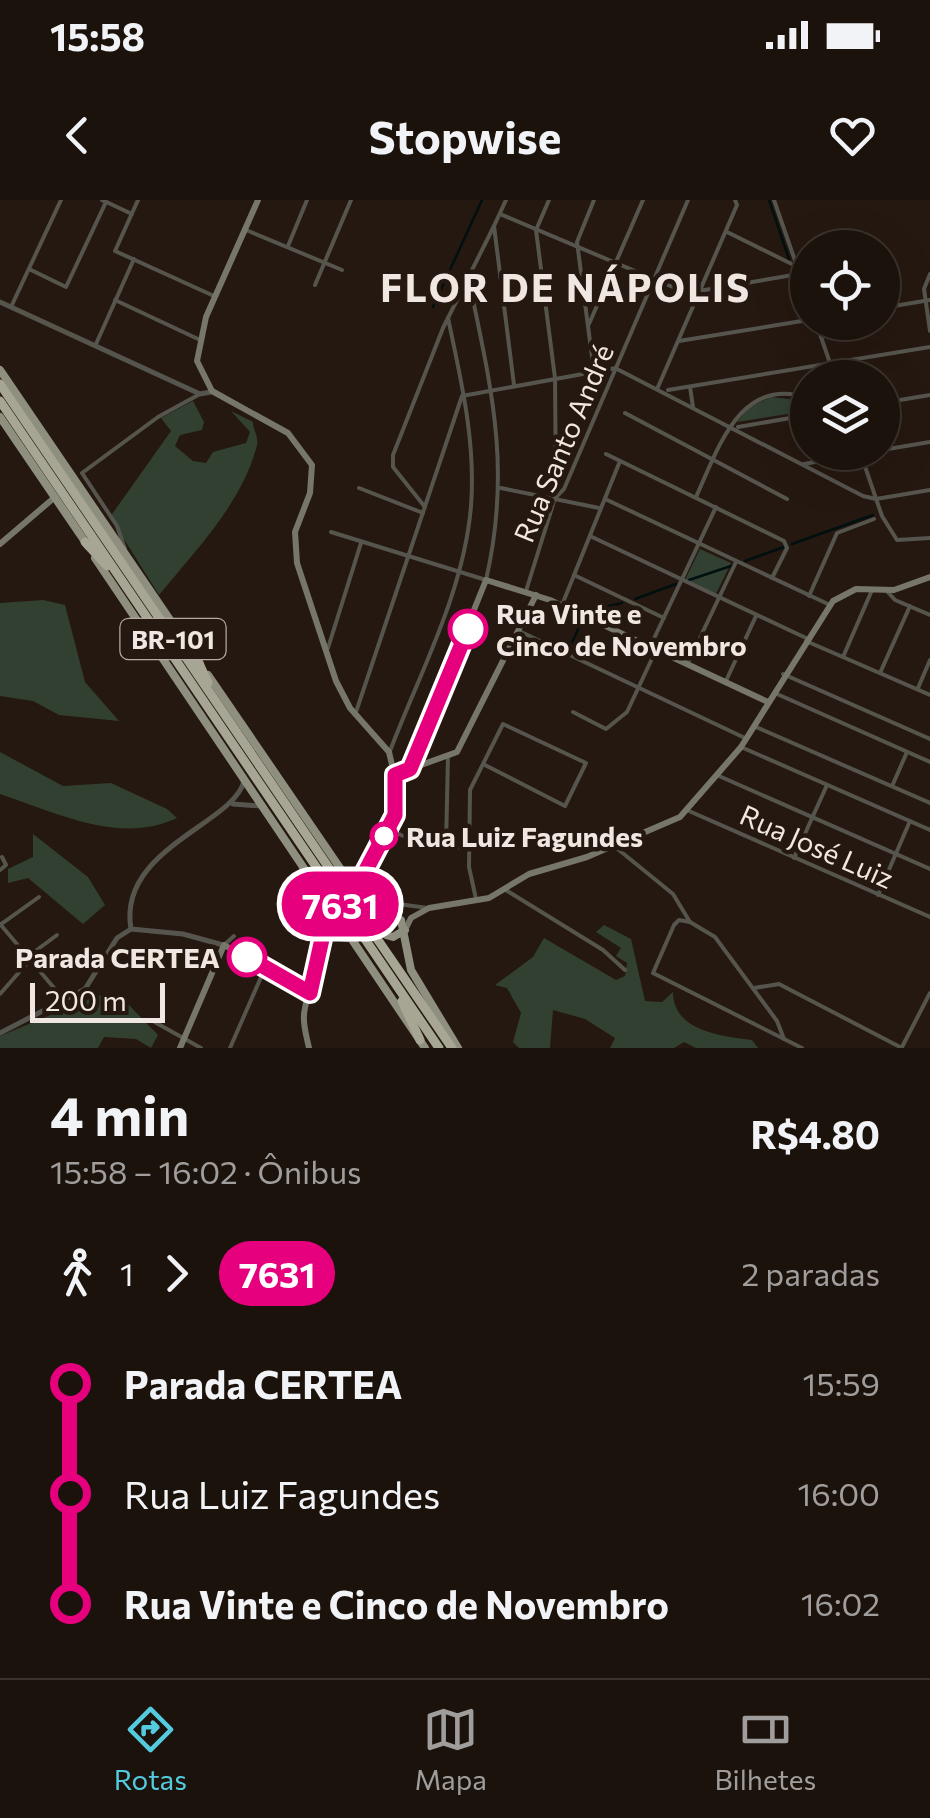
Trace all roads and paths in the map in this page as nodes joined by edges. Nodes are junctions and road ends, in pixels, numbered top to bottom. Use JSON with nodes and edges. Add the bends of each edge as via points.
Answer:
{"nodes":[{"id":1,"x":61,"y":200,"type":"edge"},
{"id":2,"x":138,"y":200,"type":"edge"},
{"id":3,"x":258,"y":200,"type":"edge"},
{"id":4,"x":307,"y":200,"type":"edge"},
{"id":5,"x":350,"y":200,"type":"edge"},
{"id":6,"x":506,"y":200,"type":"edge"},
{"id":7,"x":549,"y":200,"type":"edge"},
{"id":8,"x":594,"y":200,"type":"edge"},
{"id":9,"x":643,"y":200,"type":"edge"},
{"id":10,"x":688,"y":200,"type":"edge"},
{"id":11,"x":774,"y":200,"type":"edge"},
{"id":12,"x":104,"y":201,"type":"edge"},
{"id":13,"x":736,"y":201,"type":"edge"},
{"id":14,"x":132,"y":214,"type":"junction"},
{"id":15,"x":500,"y":214,"type":"junction"},
{"id":16,"x":494,"y":226,"type":"junction"},
{"id":17,"x":246,"y":230,"type":"junction"},
{"id":18,"x":536,"y":230,"type":"junction"},
{"id":19,"x":725,"y":232,"type":"junction"},
{"id":20,"x":790,"y":247,"type":"edge"},
{"id":21,"x":287,"y":248,"type":"junction"},
{"id":22,"x":578,"y":248,"type":"junction"},
{"id":23,"x":134,"y":260,"type":"junction"},
{"id":24,"x":324,"y":263,"type":"junction"},
{"id":25,"x":790,"y":264,"type":"edge"},
{"id":26,"x":615,"y":265,"type":"junction"},
{"id":27,"x":29,"y":270,"type":"junction"},
{"id":28,"x":342,"y":270,"type":"dead end"},
{"id":29,"x":930,"y":274,"type":"edge"},
{"id":30,"x":790,"y":275,"type":"edge"},
{"id":31,"x":468,"y":276,"type":"junction"},
{"id":32,"x":653,"y":281,"type":"junction"},
{"id":33,"x":315,"y":285,"type":"dead end"},
{"id":34,"x":699,"y":290,"type":"junction"},
{"id":35,"x":215,"y":296,"type":"junction"},
{"id":36,"x":115,"y":300,"type":"junction"},
{"id":37,"x":928,"y":300,"type":"edge"},
{"id":38,"x":0,"y":302,"type":"edge"},
{"id":39,"x":900,"y":305,"type":"edge"},
{"id":40,"x":12,"y":307,"type":"junction"},
{"id":41,"x":448,"y":318,"type":"junction"},
{"id":42,"x":790,"y":323,"type":"edge"},
{"id":43,"x":588,"y":326,"type":"junction"},
{"id":44,"x":930,"y":331,"type":"edge"},
{"id":45,"x":198,"y":339,"type":"junction"},
{"id":46,"x":677,"y":342,"type":"junction"},
{"id":47,"x":96,"y":344,"type":"junction"},
{"id":48,"x":930,"y":346,"type":"edge"},
{"id":49,"x":848,"y":360,"type":"edge"},
{"id":50,"x":616,"y":368,"type":"junction"},
{"id":51,"x":0,"y":370,"type":"edge"},
{"id":52,"x":790,"y":370,"type":"edge"},
{"id":53,"x":594,"y":372,"type":"junction"},
{"id":54,"x":554,"y":378,"type":"junction"},
{"id":55,"x":0,"y":384,"type":"edge"},
{"id":56,"x":514,"y":385,"type":"junction"},
{"id":57,"x":658,"y":387,"type":"junction"},
{"id":58,"x":690,"y":387,"type":"junction"},
{"id":59,"x":491,"y":388,"type":"junction"},
{"id":60,"x":212,"y":391,"type":"junction"},
{"id":61,"x":665,"y":391,"type":"junction"},
{"id":62,"x":464,"y":393,"type":"junction"},
{"id":63,"x":200,"y":394,"type":"junction"},
{"id":64,"x":790,"y":395,"type":"edge"},
{"id":65,"x":930,"y":395,"type":"edge"},
{"id":66,"x":900,"y":400,"type":"edge"},
{"id":67,"x":0,"y":401,"type":"edge"},
{"id":68,"x":693,"y":407,"type":"junction"},
{"id":69,"x":626,"y":413,"type":"dead end"},
{"id":70,"x":0,"y":418,"type":"edge"},
{"id":71,"x":790,"y":418,"type":"edge"},
{"id":72,"x":732,"y":426,"type":"junction"},
{"id":73,"x":930,"y":442,"type":"edge"},
{"id":74,"x":900,"y":447,"type":"edge"},
{"id":75,"x":606,"y":454,"type":"dead end"},
{"id":76,"x":790,"y":457,"type":"edge"},
{"id":77,"x":713,"y":460,"type":"junction"},
{"id":78,"x":620,"y":461,"type":"junction"},
{"id":79,"x":556,"y":468,"type":"junction"},
{"id":80,"x":816,"y":470,"type":"edge"},
{"id":81,"x":867,"y":470,"type":"edge"},
{"id":82,"x":572,"y":471,"type":"junction"},
{"id":83,"x":359,"y":488,"type":"dead end"},
{"id":84,"x":501,"y":488,"type":"junction"},
{"id":85,"x":930,"y":490,"type":"edge"},
{"id":86,"x":55,"y":497,"type":"junction"},
{"id":87,"x":696,"y":497,"type":"junction"},
{"id":88,"x":555,"y":498,"type":"junction"},
{"id":89,"x":787,"y":498,"type":"dead end"},
{"id":90,"x":605,"y":499,"type":"junction"},
{"id":91,"x":876,"y":499,"type":"junction"},
{"id":92,"x":716,"y":507,"type":"junction"},
{"id":93,"x":601,"y":509,"type":"junction"},
{"id":94,"x":424,"y":510,"type":"junction"},
{"id":95,"x":874,"y":519,"type":"dead end"},
{"id":96,"x":331,"y":532,"type":"dead end"},
{"id":97,"x":590,"y":536,"type":"junction"},
{"id":98,"x":930,"y":538,"type":"edge"},
{"id":99,"x":85,"y":542,"type":"junction"},
{"id":100,"x":362,"y":543,"type":"junction"},
{"id":101,"x":0,"y":544,"type":"edge"},
{"id":102,"x":698,"y":545,"type":"junction"},
{"id":103,"x":126,"y":554,"type":"junction"},
{"id":104,"x":408,"y":558,"type":"junction"},
{"id":105,"x":736,"y":562,"type":"junction"},
{"id":106,"x":459,"y":573,"type":"junction"},
{"id":107,"x":118,"y":575,"type":"junction"},
{"id":108,"x":574,"y":576,"type":"junction"},
{"id":109,"x":930,"y":577,"type":"edge"},
{"id":110,"x":772,"y":579,"type":"junction"},
{"id":111,"x":486,"y":580,"type":"junction"},
{"id":112,"x":681,"y":581,"type":"junction"},
{"id":113,"x":872,"y":590,"type":"junction"},
{"id":114,"x":886,"y":590,"type":"junction"},
{"id":115,"x":526,"y":592,"type":"junction"},
{"id":116,"x":536,"y":595,"type":"junction"},
{"id":117,"x":808,"y":596,"type":"junction"},
{"id":118,"x":718,"y":598,"type":"junction"},
{"id":119,"x":562,"y":605,"type":"junction"},
{"id":120,"x":830,"y":605,"type":"junction"},
{"id":121,"x":910,"y":606,"type":"junction"},
{"id":122,"x":930,"y":615,"type":"edge"},
{"id":123,"x":756,"y":616,"type":"junction"},
{"id":124,"x":664,"y":618,"type":"junction"},
{"id":125,"x":518,"y":631,"type":"junction"},
{"id":126,"x":806,"y":640,"type":"junction"},
{"id":127,"x":653,"y":649,"type":"junction"},
{"id":128,"x":326,"y":652,"type":"junction"},
{"id":129,"x":843,"y":657,"type":"junction"},
{"id":130,"x":930,"y":660,"type":"edge"},
{"id":131,"x":198,"y":661,"type":"junction"},
{"id":132,"x":687,"y":665,"type":"junction"},
{"id":133,"x":880,"y":673,"type":"junction"},
{"id":134,"x":784,"y":674,"type":"junction"},
{"id":135,"x":726,"y":683,"type":"junction"},
{"id":136,"x":639,"y":687,"type":"junction"},
{"id":137,"x":918,"y":689,"type":"junction"},
{"id":138,"x":773,"y":692,"type":"junction"},
{"id":139,"x":930,"y":695,"type":"edge"},
{"id":140,"x":768,"y":702,"type":"junction"},
{"id":141,"x":217,"y":704,"type":"junction"},
{"id":142,"x":573,"y":712,"type":"dead end"},
{"id":143,"x":356,"y":714,"type":"junction"},
{"id":144,"x":755,"y":726,"type":"junction"},
{"id":145,"x":930,"y":738,"type":"edge"},
{"id":146,"x":746,"y":739,"type":"junction"},
{"id":147,"x":741,"y":747,"type":"junction"},
{"id":148,"x":389,"y":752,"type":"junction"},
{"id":149,"x":907,"y":752,"type":"junction"},
{"id":150,"x":448,"y":756,"type":"junction"},
{"id":151,"x":930,"y":762,"type":"edge"},
{"id":152,"x":483,"y":764,"type":"junction"},
{"id":153,"x":410,"y":769,"type":"junction"},
{"id":154,"x":395,"y":775,"type":"junction"},
{"id":155,"x":718,"y":776,"type":"junction"},
{"id":156,"x":244,"y":780,"type":"junction"},
{"id":157,"x":828,"y":785,"type":"junction"},
{"id":158,"x":892,"y":786,"type":"junction"},
{"id":159,"x":930,"y":803,"type":"edge"},
{"id":160,"x":230,"y":804,"type":"junction"},
{"id":161,"x":261,"y":806,"type":"junction"},
{"id":162,"x":688,"y":811,"type":"junction"},
{"id":163,"x":812,"y":817,"type":"junction"},
{"id":164,"x":910,"y":821,"type":"junction"},
{"id":165,"x":388,"y":829,"type":"junction"},
{"id":166,"x":930,"y":830,"type":"edge"},
{"id":167,"x":446,"y":846,"type":"junction"},
{"id":168,"x":614,"y":846,"type":"junction"},
{"id":169,"x":468,"y":848,"type":"junction"},
{"id":170,"x":896,"y":854,"type":"junction"},
{"id":171,"x":2,"y":856,"type":"edge"},
{"id":172,"x":794,"y":858,"type":"junction"},
{"id":173,"x":365,"y":868,"type":"junction"},
{"id":174,"x":930,"y":869,"type":"edge"},
{"id":175,"x":0,"y":870,"type":"edge"},
{"id":176,"x":347,"y":875,"type":"junction"},
{"id":177,"x":360,"y":881,"type":"junction"},
{"id":178,"x":504,"y":889,"type":"junction"},
{"id":179,"x":342,"y":896,"type":"junction"},
{"id":180,"x":877,"y":896,"type":"junction"},
{"id":181,"x":39,"y":897,"type":"dead end"},
{"id":182,"x":476,"y":901,"type":"junction"},
{"id":183,"x":324,"y":902,"type":"junction"},
{"id":184,"x":383,"y":902,"type":"dead end"},
{"id":185,"x":356,"y":907,"type":"junction"},
{"id":186,"x":429,"y":908,"type":"junction"},
{"id":187,"x":332,"y":912,"type":"junction"},
{"id":188,"x":930,"y":917,"type":"edge"},
{"id":189,"x":690,"y":922,"type":"junction"},
{"id":190,"x":324,"y":924,"type":"junction"},
{"id":191,"x":0,"y":925,"type":"edge"},
{"id":192,"x":131,"y":929,"type":"junction"},
{"id":193,"x":405,"y":930,"type":"junction"},
{"id":194,"x":57,"y":935,"type":"dead end"},
{"id":195,"x":234,"y":936,"type":"dead end"},
{"id":196,"x":350,"y":939,"type":"junction"},
{"id":197,"x":224,"y":945,"type":"junction"},
{"id":198,"x":321,"y":950,"type":"junction"},
{"id":199,"x":28,"y":959,"type":"junction"},
{"id":200,"x":266,"y":968,"type":"junction"},
{"id":201,"x":626,"y":970,"type":"dead end"},
{"id":202,"x":390,"y":976,"type":"junction"},
{"id":203,"x":754,"y":988,"type":"junction"},
{"id":204,"x":310,"y":993,"type":"junction"},
{"id":205,"x":930,"y":993,"type":"edge"},
{"id":206,"x":0,"y":994,"type":"edge"},
{"id":207,"x":66,"y":1001,"type":"junction"},
{"id":208,"x":150,"y":1020,"type":"dead end"},
{"id":209,"x":0,"y":1032,"type":"edge"},
{"id":210,"x":784,"y":1039,"type":"junction"},
{"id":211,"x":181,"y":1044,"type":"edge"},
{"id":212,"x":423,"y":1044,"type":"edge"},
{"id":213,"x":452,"y":1046,"type":"edge"},
{"id":214,"x":201,"y":1048,"type":"edge"},
{"id":215,"x":230,"y":1048,"type":"edge"},
{"id":216,"x":310,"y":1048,"type":"edge"},
{"id":217,"x":439,"y":1048,"type":"edge"},
{"id":218,"x":802,"y":1048,"type":"edge"},
{"id":219,"x":902,"y":1048,"type":"edge"}],
"edges":[{"from":1,"to":27,"type":"street"},
{"from":2,"to":14,"type":"street"},
{"from":3,"to":17,"type":"main road"},
{"from":4,"to":21,"type":"street"},
{"from":5,"to":24,"type":"street"},
{"from":6,"to":15,"type":"street"},
{"from":7,"to":18,"type":"street"},
{"from":8,"to":22,"type":"street"},
{"from":9,"to":26,"type":"street"},
{"from":10,"to":32,"type":"street","name":"Rua Santo André"},
{"from":11,"to":20,"type":"street"},
{"from":12,"to":14,"type":"street"},
{"from":12,"to":27,"type":"street","via":[[66,287]]},
{"from":13,"to":19,"type":"street"},
{"from":14,"to":23,"type":"street","via":[[115,251]]},
{"from":15,"to":16,"type":"street"},
{"from":15,"to":18,"type":"street"},
{"from":16,"to":31,"type":"street"},
{"from":16,"to":56,"type":"street"},
{"from":17,"to":21,"type":"street"},
{"from":17,"to":35,"type":"main road"},
{"from":18,"to":22,"type":"street"},
{"from":18,"to":54,"type":"street"},
{"from":19,"to":25,"type":"street"},
{"from":19,"to":34,"type":"street"},
{"from":21,"to":24,"type":"street"},
{"from":22,"to":26,"type":"street"},
{"from":22,"to":43,"type":"street"},
{"from":23,"to":35,"type":"street"},
{"from":23,"to":36,"type":"street"},
{"from":24,"to":28,"type":"street"},
{"from":24,"to":33,"type":"street"},
{"from":26,"to":32,"type":"street"},
{"from":26,"to":43,"type":"street"},
{"from":27,"to":40,"type":"street"},
{"from":29,"to":37,"type":"street"},
{"from":30,"to":34,"type":"street"},
{"from":31,"to":41,"type":"street"},
{"from":31,"to":59,"type":"street"},
{"from":32,"to":34,"type":"street","via":[[681,292]]},
{"from":32,"to":50,"type":"street","name":"Rua Santo André"},
{"from":34,"to":46,"type":"street"},
{"from":35,"to":45,"type":"main road"},
{"from":36,"to":45,"type":"street"},
{"from":36,"to":47,"type":"street"},
{"from":37,"to":39,"type":"street"},
{"from":37,"to":44,"type":"street"},
{"from":38,"to":40,"type":"street"},
{"from":40,"to":47,"type":"street"},
{"from":41,"to":62,"type":"street"},
{"from":41,"to":94,"type":"street","via":[[392,455],[393,467]]},
{"from":42,"to":46,"type":"street"},
{"from":43,"to":53,"type":"street"},
{"from":45,"to":60,"type":"main road","via":[[196,361]]},
{"from":46,"to":57,"type":"street"},
{"from":47,"to":63,"type":"street"},
{"from":48,"to":49,"type":"street"},
{"from":50,"to":53,"type":"street"},
{"from":50,"to":57,"type":"street"},
{"from":50,"to":82,"type":"street","name":"Rua Santo André"},
{"from":51,"to":103,"type":"main road"},
{"from":52,"to":58,"type":"street"},
{"from":53,"to":54,"type":"street"},
{"from":54,"to":56,"type":"street"},
{"from":54,"to":79,"type":"street"},
{"from":55,"to":141,"type":"highway","number":"BR-101"},
{"from":56,"to":59,"type":"street"},
{"from":57,"to":61,"type":"street"},
{"from":58,"to":61,"type":"street"},
{"from":58,"to":68,"type":"street"},
{"from":59,"to":62,"type":"street"},
{"from":59,"to":84,"type":"street"},
{"from":60,"to":63,"type":"street"},
{"from":60,"to":128,"type":"main road","via":[[288,433],[312,464],[295,545]]},
{"from":61,"to":68,"type":"street"},
{"from":62,"to":94,"type":"street"},
{"from":62,"to":106,"type":"street","via":[[472,498]]},
{"from":63,"to":103,"type":"street","via":[[82,473]]},
{"from":64,"to":72,"type":"street","via":[[758,398]]},
{"from":65,"to":66,"type":"street"},
{"from":67,"to":107,"type":"highway","number":"BR-101"},
{"from":68,"to":72,"type":"street"},
{"from":69,"to":77,"type":"street"},
{"from":70,"to":86,"type":"main road"},
{"from":71,"to":72,"type":"street"},
{"from":72,"to":76,"type":"street"},
{"from":72,"to":77,"type":"street"},
{"from":73,"to":74,"type":"street"},
{"from":75,"to":78,"type":"street"},
{"from":77,"to":87,"type":"street"},
{"from":77,"to":89,"type":"street"},
{"from":78,"to":87,"type":"street"},
{"from":78,"to":90,"type":"street"},
{"from":79,"to":82,"type":"street"},
{"from":79,"to":88,"type":"street"},
{"from":80,"to":91,"type":"street"},
{"from":81,"to":91,"type":"street"},
{"from":82,"to":88,"type":"street","name":"Rua Santo André"},
{"from":83,"to":94,"type":"street"},
{"from":84,"to":88,"type":"street"},
{"from":84,"to":111,"type":"street"},
{"from":85,"to":91,"type":"street"},
{"from":86,"to":99,"type":"main road"},
{"from":86,"to":101,"type":"main road"},
{"from":87,"to":92,"type":"street"},
{"from":88,"to":93,"type":"street"},
{"from":88,"to":115,"type":"street","name":"Rua Santo André"},
{"from":90,"to":93,"type":"street"},
{"from":90,"to":102,"type":"street"},
{"from":91,"to":98,"type":"street","via":[[902,542]]},
{"from":92,"to":102,"type":"street"},
{"from":92,"to":110,"type":"street","via":[[786,542]]},
{"from":93,"to":97,"type":"street"},
{"from":94,"to":104,"type":"street"},
{"from":95,"to":117,"type":"street","via":[[838,532]]},
{"from":96,"to":100,"type":"street"},
{"from":97,"to":108,"type":"street"},
{"from":97,"to":112,"type":"street"},
{"from":99,"to":107,"type":"highway"},
{"from":99,"to":156,"type":"main road"},
{"from":100,"to":104,"type":"street"},
{"from":100,"to":128,"type":"street"},
{"from":102,"to":105,"type":"street"},
{"from":102,"to":112,"type":"street"},
{"from":103,"to":131,"type":"main road"},
{"from":104,"to":106,"type":"street"},
{"from":104,"to":143,"type":"street"},
{"from":105,"to":110,"type":"street"},
{"from":105,"to":118,"type":"street"},
{"from":106,"to":111,"type":"street"},
{"from":106,"to":148,"type":"street"},
{"from":107,"to":179,"type":"highway","number":"BR-101"},
{"from":108,"to":119,"type":"street"},
{"from":108,"to":124,"type":"street"},
{"from":109,"to":114,"type":"main road"},
{"from":110,"to":117,"type":"street"},
{"from":111,"to":115,"type":"main road"},
{"from":111,"to":153,"type":"main road"},
{"from":112,"to":118,"type":"street"},
{"from":112,"to":124,"type":"street"},
{"from":113,"to":114,"type":"main road"},
{"from":113,"to":120,"type":"main road","via":[[850,590]]},
{"from":113,"to":129,"type":"street"},
{"from":114,"to":121,"type":"street"},
{"from":115,"to":116,"type":"main road"},
{"from":116,"to":119,"type":"main road"},
{"from":116,"to":125,"type":"main road"},
{"from":117,"to":120,"type":"street"},
{"from":118,"to":123,"type":"street"},
{"from":118,"to":132,"type":"street"},
{"from":119,"to":127,"type":"main road"},
{"from":120,"to":126,"type":"main road"},
{"from":121,"to":122,"type":"street"},
{"from":121,"to":133,"type":"street"},
{"from":123,"to":126,"type":"street"},
{"from":123,"to":135,"type":"street"},
{"from":124,"to":127,"type":"street"},
{"from":125,"to":136,"type":"street"},
{"from":125,"to":150,"type":"main road","via":[[459,749]]},
{"from":126,"to":129,"type":"street"},
{"from":126,"to":134,"type":"main road"},
{"from":127,"to":132,"type":"main road"},
{"from":127,"to":136,"type":"street"},
{"from":128,"to":143,"type":"main road"},
{"from":129,"to":133,"type":"street"},
{"from":130,"to":137,"type":"street"},
{"from":131,"to":141,"type":"highway"},
{"from":131,"to":176,"type":"main road"},
{"from":132,"to":135,"type":"main road"},
{"from":133,"to":137,"type":"street"},
{"from":134,"to":138,"type":"main road"},
{"from":134,"to":145,"type":"street"},
{"from":135,"to":140,"type":"main road"},
{"from":136,"to":142,"type":"street","via":[[627,712],[606,729]]},
{"from":136,"to":146,"type":"street"},
{"from":137,"to":139,"type":"street"},
{"from":138,"to":140,"type":"main road"},
{"from":138,"to":149,"type":"street"},
{"from":140,"to":144,"type":"main road"},
{"from":141,"to":179,"type":"highway","number":"BR-101"},
{"from":143,"to":148,"type":"main road"},
{"from":144,"to":146,"type":"main road"},
{"from":144,"to":158,"type":"street"},
{"from":146,"to":147,"type":"main road"},
{"from":147,"to":155,"type":"main road"},
{"from":147,"to":157,"type":"street"},
{"from":148,"to":154,"type":"main road"},
{"from":149,"to":151,"type":"street"},
{"from":149,"to":158,"type":"street"},
{"from":150,"to":153,"type":"main road"},
{"from":150,"to":167,"type":"street"},
{"from":152,"to":152,"type":"street","via":[[565,806],[586,763],[502,724]]},
{"from":152,"to":169,"type":"street","via":[[470,790]]},
{"from":153,"to":154,"type":"main road"},
{"from":154,"to":165,"type":"main road","via":[[398,804]]},
{"from":155,"to":162,"type":"main road"},
{"from":155,"to":163,"type":"street"},
{"from":156,"to":160,"type":"street"},
{"from":156,"to":161,"type":"main road"},
{"from":157,"to":163,"type":"street"},
{"from":157,"to":164,"type":"street"},
{"from":158,"to":159,"type":"street"},
{"from":160,"to":161,"type":"street"},
{"from":160,"to":192,"type":"street","via":[[158,858],[134,898]]},
{"from":161,"to":183,"type":"main road"},
{"from":162,"to":168,"type":"main road"},
{"from":162,"to":172,"type":"street","name":"Rua José Luiz"},
{"from":163,"to":170,"type":"street"},
{"from":163,"to":172,"type":"street"},
{"from":164,"to":166,"type":"street"},
{"from":164,"to":170,"type":"street"},
{"from":165,"to":167,"type":"street"},
{"from":165,"to":173,"type":"main road"},
{"from":167,"to":169,"type":"street"},
{"from":168,"to":178,"type":"main road"},
{"from":168,"to":189,"type":"street","via":[[673,894]]},
{"from":169,"to":182,"type":"street"},
{"from":170,"to":174,"type":"street"},
{"from":170,"to":180,"type":"street"},
{"from":171,"to":175,"type":"street"},
{"from":172,"to":180,"type":"street","name":"Rua José Luiz"},
{"from":173,"to":176,"type":"main road"},
{"from":173,"to":177,"type":"main road"},
{"from":176,"to":177,"type":"main road"},
{"from":177,"to":185,"type":"main road"},
{"from":177,"to":187,"type":"main road"},
{"from":177,"to":193,"type":"main road"},
{"from":178,"to":182,"type":"main road"},
{"from":178,"to":201,"type":"street"},
{"from":179,"to":185,"type":"highway","number":"BR-101","bridge":true},
{"from":180,"to":188,"type":"street","name":"Rua José Luiz"},
{"from":181,"to":191,"type":"street"},
{"from":182,"to":186,"type":"main road"},
{"from":183,"to":187,"type":"main road"},
{"from":183,"to":190,"type":"main road"},
{"from":184,"to":186,"type":"street"},
{"from":185,"to":187,"type":"main road","via":[[354,900]]},
{"from":185,"to":193,"type":"main road","via":[[386,935]]},
{"from":185,"to":202,"type":"highway","number":"BR-101"},
{"from":185,"to":213,"type":"highway","number":"BR-101"},
{"from":186,"to":193,"type":"main road"},
{"from":187,"to":190,"type":"main road"},
{"from":187,"to":196,"type":"main road"},
{"from":189,"to":203,"type":"street","via":[[714,937]]},
{"from":189,"to":210,"type":"street","via":[[674,926],[654,972]]},
{"from":190,"to":198,"type":"main road"},
{"from":191,"to":199,"type":"street"},
{"from":192,"to":197,"type":"street"},
{"from":192,"to":207,"type":"street","via":[[117,938],[91,984]]},
{"from":193,"to":213,"type":"main road","via":[[411,970]]},
{"from":194,"to":199,"type":"street"},
{"from":195,"to":197,"type":"street"},
{"from":196,"to":198,"type":"main road","via":[[330,936]]},
{"from":196,"to":212,"type":"main road"},
{"from":197,"to":200,"type":"main road"},
{"from":197,"to":211,"type":"main road"},
{"from":198,"to":204,"type":"main road"},
{"from":199,"to":206,"type":"street"},
{"from":199,"to":207,"type":"street"},
{"from":200,"to":204,"type":"main road"},
{"from":200,"to":215,"type":"street"},
{"from":202,"to":212,"type":"highway"},
{"from":202,"to":217,"type":"highway","number":"BR-101"},
{"from":203,"to":210,"type":"street"},
{"from":203,"to":219,"type":"street","via":[[780,984]]},
{"from":204,"to":216,"type":"main road","via":[[304,1019]]},
{"from":205,"to":219,"type":"street"},
{"from":207,"to":209,"type":"street"},
{"from":208,"to":211,"type":"street"},
{"from":210,"to":218,"type":"street"},
{"from":211,"to":214,"type":"street"}]}
